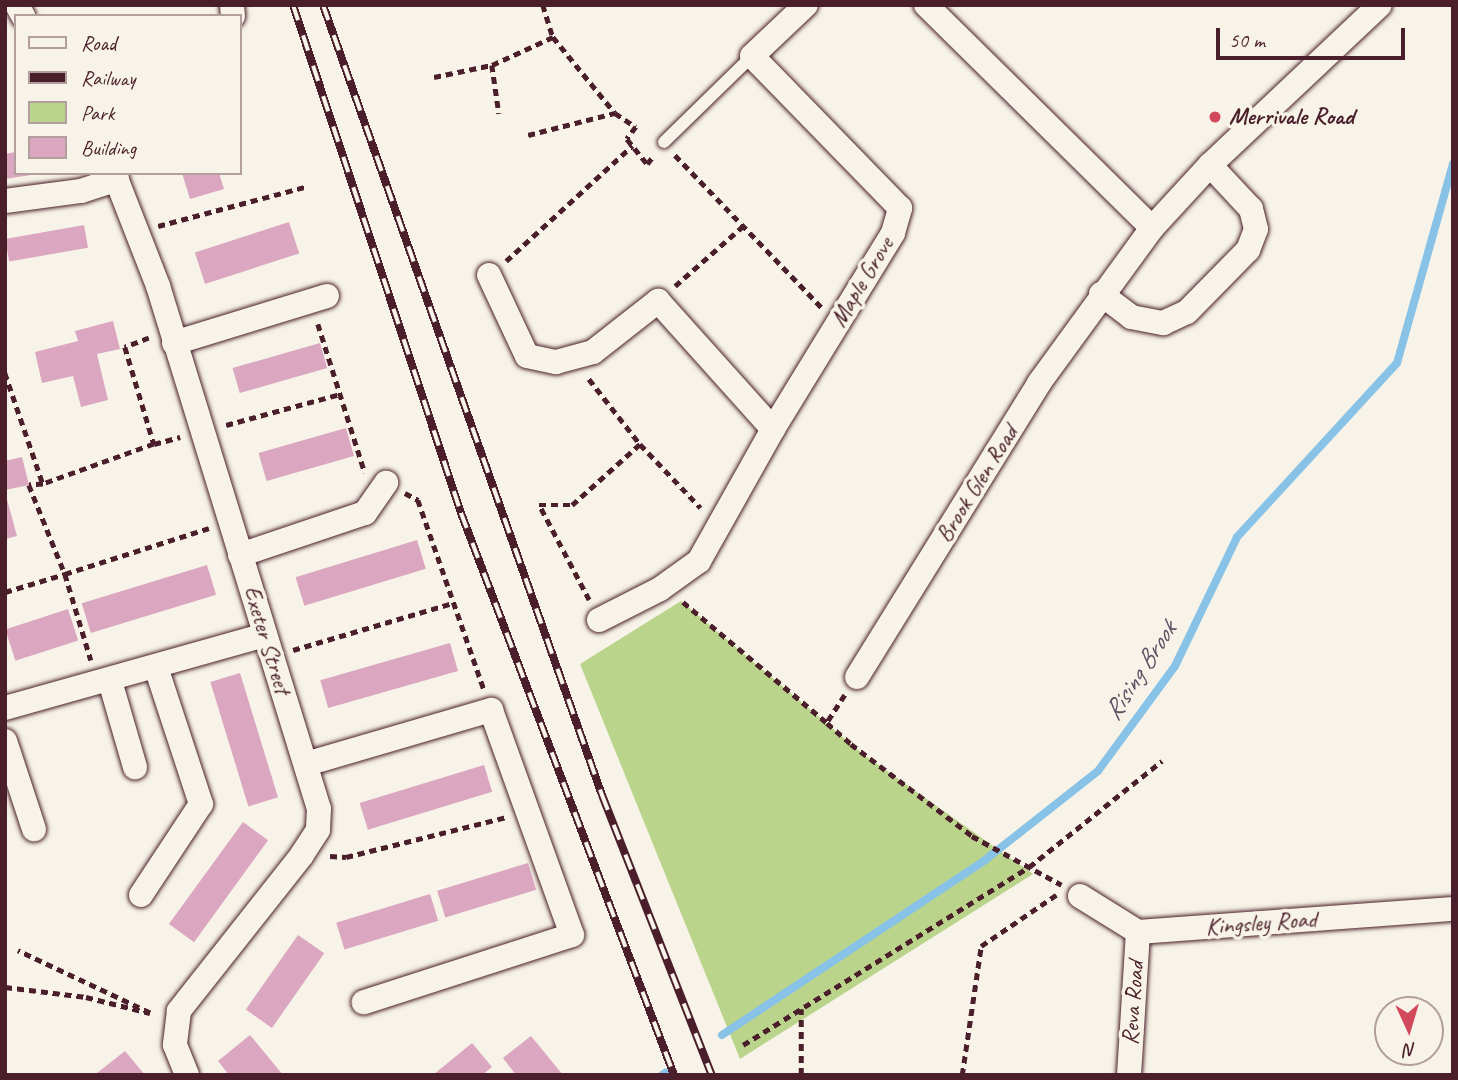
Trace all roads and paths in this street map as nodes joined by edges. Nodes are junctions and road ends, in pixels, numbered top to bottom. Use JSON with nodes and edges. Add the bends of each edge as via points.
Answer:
{"nodes":[{"id":1,"x":544,"y":5,"type":"edge"},
{"id":2,"x":806,"y":5,"type":"edge"},
{"id":3,"x":926,"y":5,"type":"edge"},
{"id":4,"x":1380,"y":5,"type":"edge"},
{"id":5,"x":552,"y":37,"type":"junction"},
{"id":6,"x":752,"y":57,"type":"junction"},
{"id":7,"x":492,"y":65,"type":"junction"},
{"id":8,"x":435,"y":77,"type":"dead end"},
{"id":9,"x":499,"y":113,"type":"dead end"},
{"id":10,"x":615,"y":113,"type":"junction"},
{"id":11,"x":528,"y":135,"type":"dead end"},
{"id":12,"x":664,"y":142,"type":"junction"},
{"id":13,"x":632,"y":146,"type":"junction"},
{"id":14,"x":1209,"y":165,"type":"junction"},
{"id":15,"x":116,"y":176,"type":"edge"},
{"id":16,"x":308,"y":186,"type":"dead end"},
{"id":17,"x":5,"y":201,"type":"edge"},
{"id":18,"x":743,"y":227,"type":"junction"},
{"id":19,"x":1152,"y":228,"type":"junction"},
{"id":20,"x":137,"y":232,"type":"junction"},
{"id":21,"x":489,"y":275,"type":"joint"},
{"id":22,"x":1101,"y":294,"type":"junction"},
{"id":23,"x":319,"y":299,"type":"joint"},
{"id":24,"x":658,"y":301,"type":"junction"},
{"id":25,"x":837,"y":323,"type":"junction"},
{"id":26,"x":172,"y":337,"type":"junction"},
{"id":27,"x":573,"y":360,"type":"junction"},
{"id":28,"x":5,"y":373,"type":"edge"},
{"id":29,"x":340,"y":394,"type":"junction"},
{"id":30,"x":773,"y":429,"type":"junction"},
{"id":31,"x":202,"y":432,"type":"junction"},
{"id":32,"x":640,"y":444,"type":"junction"},
{"id":33,"x":43,"y":484,"type":"junction"},
{"id":34,"x":380,"y":492,"type":"junction"},
{"id":35,"x":230,"y":521,"type":"junction"},
{"id":36,"x":718,"y":528,"type":"junction"},
{"id":37,"x":240,"y":555,"type":"junction"},
{"id":38,"x":65,"y":574,"type":"junction"},
{"id":39,"x":660,"y":589,"type":"junction"},
{"id":40,"x":5,"y":592,"type":"edge"},
{"id":41,"x":453,"y":603,"type":"junction"},
{"id":42,"x":599,"y":620,"type":"joint"},
{"id":43,"x":268,"y":645,"type":"junction"},
{"id":44,"x":156,"y":667,"type":"junction"},
{"id":45,"x":857,"y":677,"type":"joint"},
{"id":46,"x":104,"y":683,"type":"junction"},
{"id":47,"x":5,"y":708,"type":"edge"},
{"id":48,"x":491,"y":710,"type":"junction"},
{"id":49,"x":827,"y":723,"type":"junction"},
{"id":50,"x":5,"y":741,"type":"edge"},
{"id":51,"x":1162,"y":761,"type":"dead end"},
{"id":52,"x":306,"y":764,"type":"junction"},
{"id":53,"x":135,"y":766,"type":"dead end"},
{"id":54,"x":527,"y":812,"type":"junction"},
{"id":55,"x":34,"y":829,"type":"dead end"},
{"id":56,"x":302,"y":855,"type":"junction"},
{"id":57,"x":1029,"y":867,"type":"junction"},
{"id":58,"x":1074,"y":892,"type":"junction"},
{"id":59,"x":141,"y":895,"type":"dead end"},
{"id":60,"x":1453,"y":909,"type":"edge"},
{"id":61,"x":1138,"y":932,"type":"junction"},
{"id":62,"x":18,"y":951,"type":"dead end"},
{"id":63,"x":5,"y":987,"type":"edge"},
{"id":64,"x":364,"y":1002,"type":"dead end"},
{"id":65,"x":801,"y":1009,"type":"junction"},
{"id":66,"x":743,"y":1045,"type":"dead end"},
{"id":67,"x":187,"y":1075,"type":"edge"},
{"id":68,"x":801,"y":1075,"type":"edge"},
{"id":69,"x":962,"y":1075,"type":"edge"},
{"id":70,"x":1129,"y":1075,"type":"edge"}],
"edges":[{"from":1,"to":5,"type":"path"},
{"from":2,"to":6,"type":"street"},
{"from":3,"to":19,"type":"street"},
{"from":4,"to":14,"type":"street","name":"Brook Glen Road"},
{"from":5,"to":7,"type":"path"},
{"from":5,"to":10,"type":"path"},
{"from":6,"to":12,"type":"lane"},
{"from":6,"to":25,"type":"street","name":"Maple Grove","via":[[900,208],[893,233]]},
{"from":7,"to":8,"type":"path"},
{"from":7,"to":9,"type":"path"},
{"from":10,"to":11,"type":"path"},
{"from":10,"to":13,"type":"path","via":[[636,127],[627,139]]},
{"from":12,"to":13,"type":"path","via":[[647,164]]},
{"from":12,"to":18,"type":"path"},
{"from":13,"to":21,"type":"path"},
{"from":14,"to":19,"type":"street","name":"Brook Glen Road"},
{"from":14,"to":22,"type":"street","via":[[1251,209],[1256,229],[1248,250],[1187,312],[1163,323],[1131,317]]},
{"from":15,"to":17,"type":"street","via":[[81,191]]},
{"from":15,"to":20,"type":"street","name":"Exeter Street"},
{"from":16,"to":20,"type":"path"},
{"from":18,"to":24,"type":"path"},
{"from":18,"to":25,"type":"path"},
{"from":19,"to":22,"type":"street","name":"Brook Glen Road"},
{"from":20,"to":26,"type":"street","name":"Exeter Street"},
{"from":21,"to":27,"type":"street","via":[[527,356]]},
{"from":22,"to":45,"type":"street","name":"Brook Glen Road","via":[[1039,383]]},
{"from":23,"to":26,"type":"street"},
{"from":23,"to":29,"type":"path"},
{"from":24,"to":27,"type":"street","via":[[593,352]]},
{"from":24,"to":30,"type":"street"},
{"from":25,"to":30,"type":"street","name":"Maple Grove"},
{"from":26,"to":31,"type":"street","name":"Exeter Street"},
{"from":26,"to":33,"type":"path","via":[[125,347],[154,444]]},
{"from":27,"to":32,"type":"path"},
{"from":28,"to":33,"type":"path"},
{"from":29,"to":31,"type":"path"},
{"from":29,"to":34,"type":"path"},
{"from":30,"to":36,"type":"street","name":"Maple Grove"},
{"from":31,"to":35,"type":"street","name":"Exeter Street"},
{"from":32,"to":36,"type":"path"},
{"from":32,"to":42,"type":"path","via":[[572,505],[539,505]]},
{"from":33,"to":38,"type":"path","via":[[29,485]]},
{"from":34,"to":37,"type":"street","via":[[365,513]]},
{"from":34,"to":41,"type":"path","via":[[418,500]]},
{"from":35,"to":37,"type":"street","name":"Exeter Street"},
{"from":35,"to":38,"type":"path"},
{"from":36,"to":39,"type":"street","name":"Maple Grove","via":[[699,561]]},
{"from":37,"to":43,"type":"street","name":"Exeter Street"},
{"from":38,"to":40,"type":"path"},
{"from":38,"to":46,"type":"path"},
{"from":39,"to":42,"type":"street","name":"Maple Grove"},
{"from":39,"to":49,"type":"path","via":[[681,601]]},
{"from":41,"to":43,"type":"path"},
{"from":41,"to":48,"type":"path"},
{"from":43,"to":44,"type":"street"},
{"from":43,"to":52,"type":"street","name":"Exeter Street"},
{"from":44,"to":46,"type":"street"},
{"from":44,"to":59,"type":"street","via":[[201,804]]},
{"from":45,"to":49,"type":"path"},
{"from":46,"to":47,"type":"street"},
{"from":46,"to":53,"type":"street"},
{"from":48,"to":52,"type":"street"},
{"from":48,"to":54,"type":"street"},
{"from":49,"to":57,"type":"path","via":[[972,836]]},
{"from":50,"to":55,"type":"street"},
{"from":51,"to":57,"type":"path"},
{"from":52,"to":56,"type":"street","name":"Exeter Street","via":[[319,809],[318,830]]},
{"from":54,"to":56,"type":"path","via":[[346,857]]},
{"from":54,"to":64,"type":"street","via":[[572,935]]},
{"from":56,"to":67,"type":"street","name":"Exeter Street","via":[[179,1011],[176,1045]]},
{"from":57,"to":58,"type":"path"},
{"from":57,"to":65,"type":"path"},
{"from":58,"to":61,"type":"street"},
{"from":58,"to":69,"type":"path","via":[[981,946]]},
{"from":60,"to":61,"type":"street","name":"Kingsley Road"},
{"from":61,"to":70,"type":"street","name":"Reva Road"},
{"from":62,"to":63,"type":"path","via":[[150,1013],[86,997]]},
{"from":65,"to":66,"type":"path"},
{"from":65,"to":68,"type":"path"}]}
